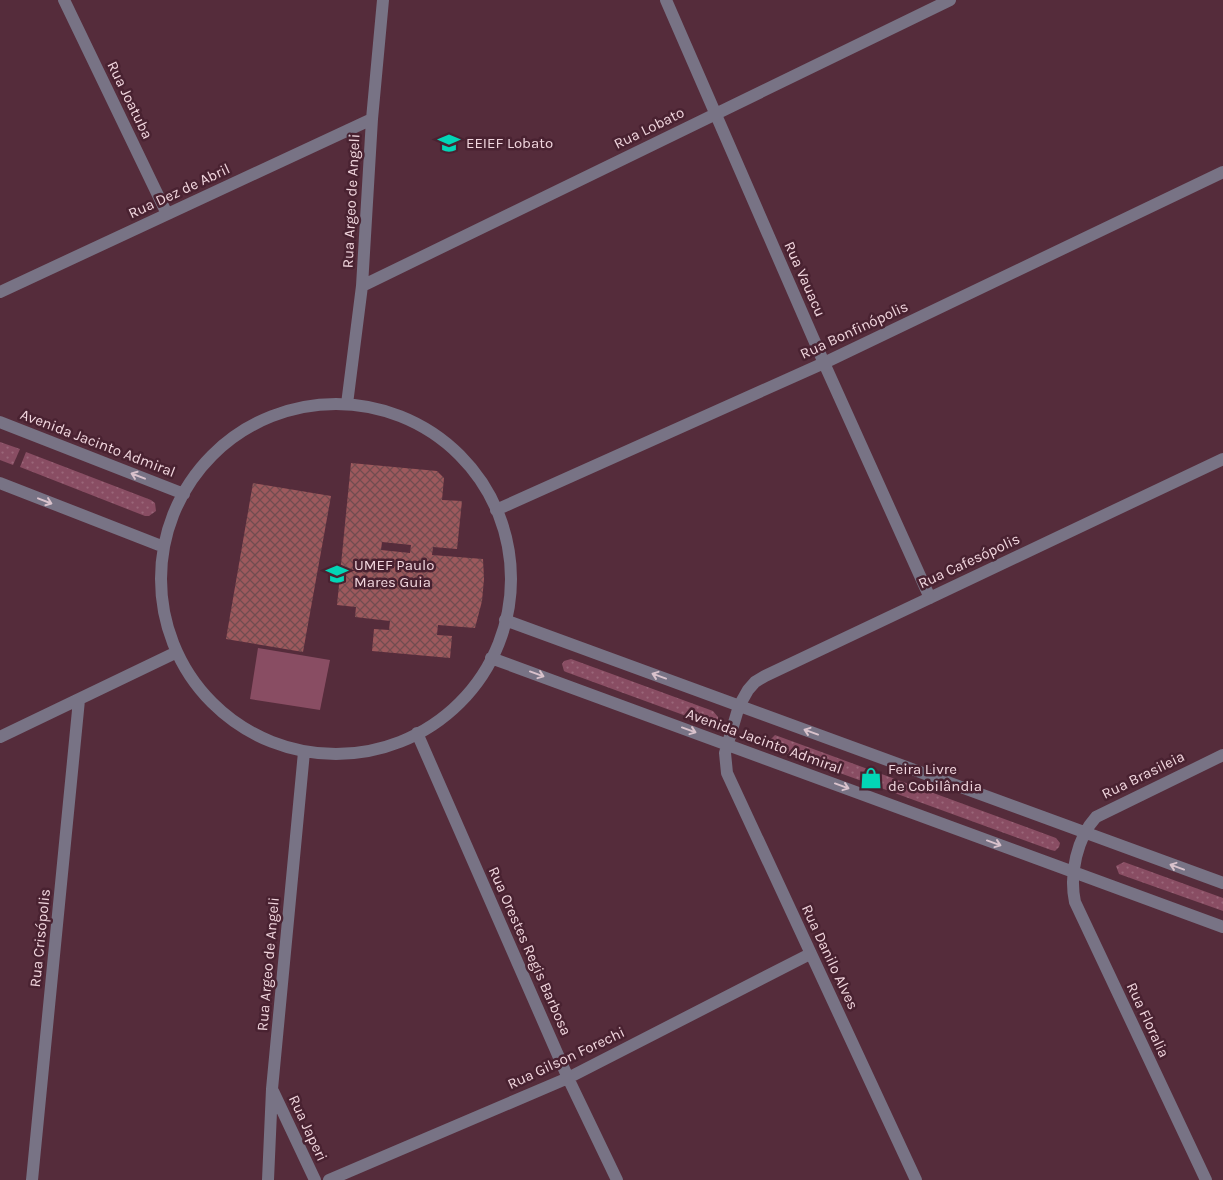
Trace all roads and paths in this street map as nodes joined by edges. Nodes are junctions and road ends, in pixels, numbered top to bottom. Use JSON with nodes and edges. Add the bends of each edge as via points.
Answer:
{"nodes":[{"id":1,"x":64,"y":0,"type":"edge"},
{"id":2,"x":383,"y":0,"type":"edge"},
{"id":3,"x":666,"y":0,"type":"edge"},
{"id":4,"x":950,"y":0,"type":"edge"},
{"id":5,"x":715,"y":114,"type":"junction"},
{"id":6,"x":372,"y":119,"type":"junction"},
{"id":7,"x":1223,"y":172,"type":"edge"},
{"id":8,"x":167,"y":214,"type":"junction"},
{"id":9,"x":362,"y":286,"type":"junction"},
{"id":10,"x":0,"y":292,"type":"edge"},
{"id":11,"x":824,"y":363,"type":"junction"},
{"id":12,"x":347,"y":404,"type":"junction"},
{"id":13,"x":0,"y":422,"type":"edge"},
{"id":14,"x":1223,"y":459,"type":"edge"},
{"id":15,"x":0,"y":483,"type":"edge"},
{"id":16,"x":184,"y":494,"type":"junction"},
{"id":17,"x":496,"y":510,"type":"junction"},
{"id":18,"x":164,"y":547,"type":"junction"},
{"id":19,"x":930,"y":598,"type":"junction"},
{"id":20,"x":505,"y":620,"type":"junction"},
{"id":21,"x":177,"y":652,"type":"junction"},
{"id":22,"x":491,"y":658,"type":"junction"},
{"id":23,"x":79,"y":700,"type":"junction"},
{"id":24,"x":739,"y":706,"type":"junction"},
{"id":25,"x":417,"y":733,"type":"junction"},
{"id":26,"x":0,"y":737,"type":"edge"},
{"id":27,"x":727,"y":744,"type":"junction"},
{"id":28,"x":304,"y":752,"type":"junction"},
{"id":29,"x":1223,"y":755,"type":"edge"},
{"id":30,"x":1085,"y":833,"type":"junction"},
{"id":31,"x":1072,"y":871,"type":"junction"},
{"id":32,"x":1223,"y":883,"type":"edge"},
{"id":33,"x":1223,"y":926,"type":"edge"},
{"id":34,"x":810,"y":954,"type":"junction"},
{"id":35,"x":568,"y":1078,"type":"junction"},
{"id":36,"x":272,"y":1089,"type":"junction"},
{"id":37,"x":32,"y":1180,"type":"edge"},
{"id":38,"x":268,"y":1180,"type":"edge"},
{"id":39,"x":314,"y":1180,"type":"edge"},
{"id":40,"x":330,"y":1180,"type":"edge"},
{"id":41,"x":617,"y":1180,"type":"edge"},
{"id":42,"x":916,"y":1180,"type":"edge"},
{"id":43,"x":1206,"y":1180,"type":"edge"}],
"edges":[{"from":1,"to":8,"type":"street","name":"Rua Joatuba"},
{"from":2,"to":6,"type":"street","name":"Rua Argeo de Angeli"},
{"from":3,"to":5,"type":"street","name":"Rua Vauacu"},
{"from":4,"to":5,"type":"street","name":"Rua Lobato"},
{"from":5,"to":9,"type":"street","name":"Rua Lobato"},
{"from":5,"to":11,"type":"street","name":"Rua Vauacu"},
{"from":6,"to":8,"type":"street","name":"Rua Dez de Abril"},
{"from":6,"to":9,"type":"street","name":"Rua Argeo de Angeli"},
{"from":7,"to":11,"type":"street","name":"Rua Bonfinópolis"},
{"from":8,"to":10,"type":"street","name":"Rua Dez de Abril"},
{"from":9,"to":12,"type":"street","name":"Rua Argeo de Angeli"},
{"from":11,"to":17,"type":"street","name":"Rua Bonfinópolis"},
{"from":11,"to":19,"type":"street","name":"Rua Vauacu"},
{"from":12,"to":16,"type":"street","via":[[319,404],[292,409],[241,432],[200,469]]},
{"from":12,"to":17,"type":"street","via":[[379,409],[409,420],[436,436],[461,457],[481,482]]},
{"from":16,"to":13,"type":"street","name":"Avenida Jacinto Admiral","one_way":true},
{"from":14,"to":19,"type":"street","name":"Rua Cafesópolis"},
{"from":15,"to":18,"type":"street","one_way":true},
{"from":16,"to":18,"type":"street"},
{"from":17,"to":20,"type":"street","via":[[510,564]]},
{"from":18,"to":21,"type":"street","via":[[162,598],[167,626]]},
{"from":19,"to":24,"type":"street","name":"Rua Cafesópolis","via":[[765,676],[748,690]]},
{"from":20,"to":22,"type":"street"},
{"from":24,"to":20,"type":"street","name":"Avenida Jacinto Admiral","one_way":true},
{"from":21,"to":23,"type":"street"},
{"from":21,"to":28,"type":"street","via":[[193,680],[219,710],[259,736]]},
{"from":22,"to":25,"type":"street","via":[[460,701]]},
{"from":22,"to":27,"type":"street","name":"Avenida Jacinto Admiral","one_way":true},
{"from":23,"to":26,"type":"street"},
{"from":23,"to":37,"type":"street","name":"Rua Crisópolis"},
{"from":24,"to":27,"type":"street","name":"Rua Cafesópolis"},
{"from":30,"to":24,"type":"street","name":"Avenida Jacinto Admiral","one_way":true},
{"from":25,"to":28,"type":"street","via":[[390,745],[362,752],[333,755]]},
{"from":25,"to":35,"type":"street","name":"Rua Orestes Regis Barbosa"},
{"from":27,"to":31,"type":"street","name":"Avenida Jacinto Admiral","one_way":true},
{"from":27,"to":34,"type":"street","name":"Rua Danilo Alves","via":[[728,773]]},
{"from":28,"to":36,"type":"street","name":"Rua Argeo de Angeli"},
{"from":29,"to":30,"type":"street","name":"Rua Brasileia","via":[[1101,813]]},
{"from":30,"to":31,"type":"street","name":"Rua Brasileia"},
{"from":32,"to":30,"type":"street","name":"Avenida Jacinto Admiral","one_way":true},
{"from":31,"to":33,"type":"street","name":"Avenida Jacinto Admiral"},
{"from":31,"to":43,"type":"street","name":"Rua Floralia","via":[[1075,902]]},
{"from":34,"to":35,"type":"street","name":"Rua Gilson Forechi"},
{"from":34,"to":42,"type":"street","name":"Rua Danilo Alves"},
{"from":35,"to":40,"type":"street","name":"Rua Gilson Forechi"},
{"from":35,"to":41,"type":"street","name":"Rua Orestes Regis Barbosa"},
{"from":36,"to":38,"type":"street","name":"Rua Argeo de Angeli"},
{"from":36,"to":39,"type":"street","name":"Rua Japeri"}]}
